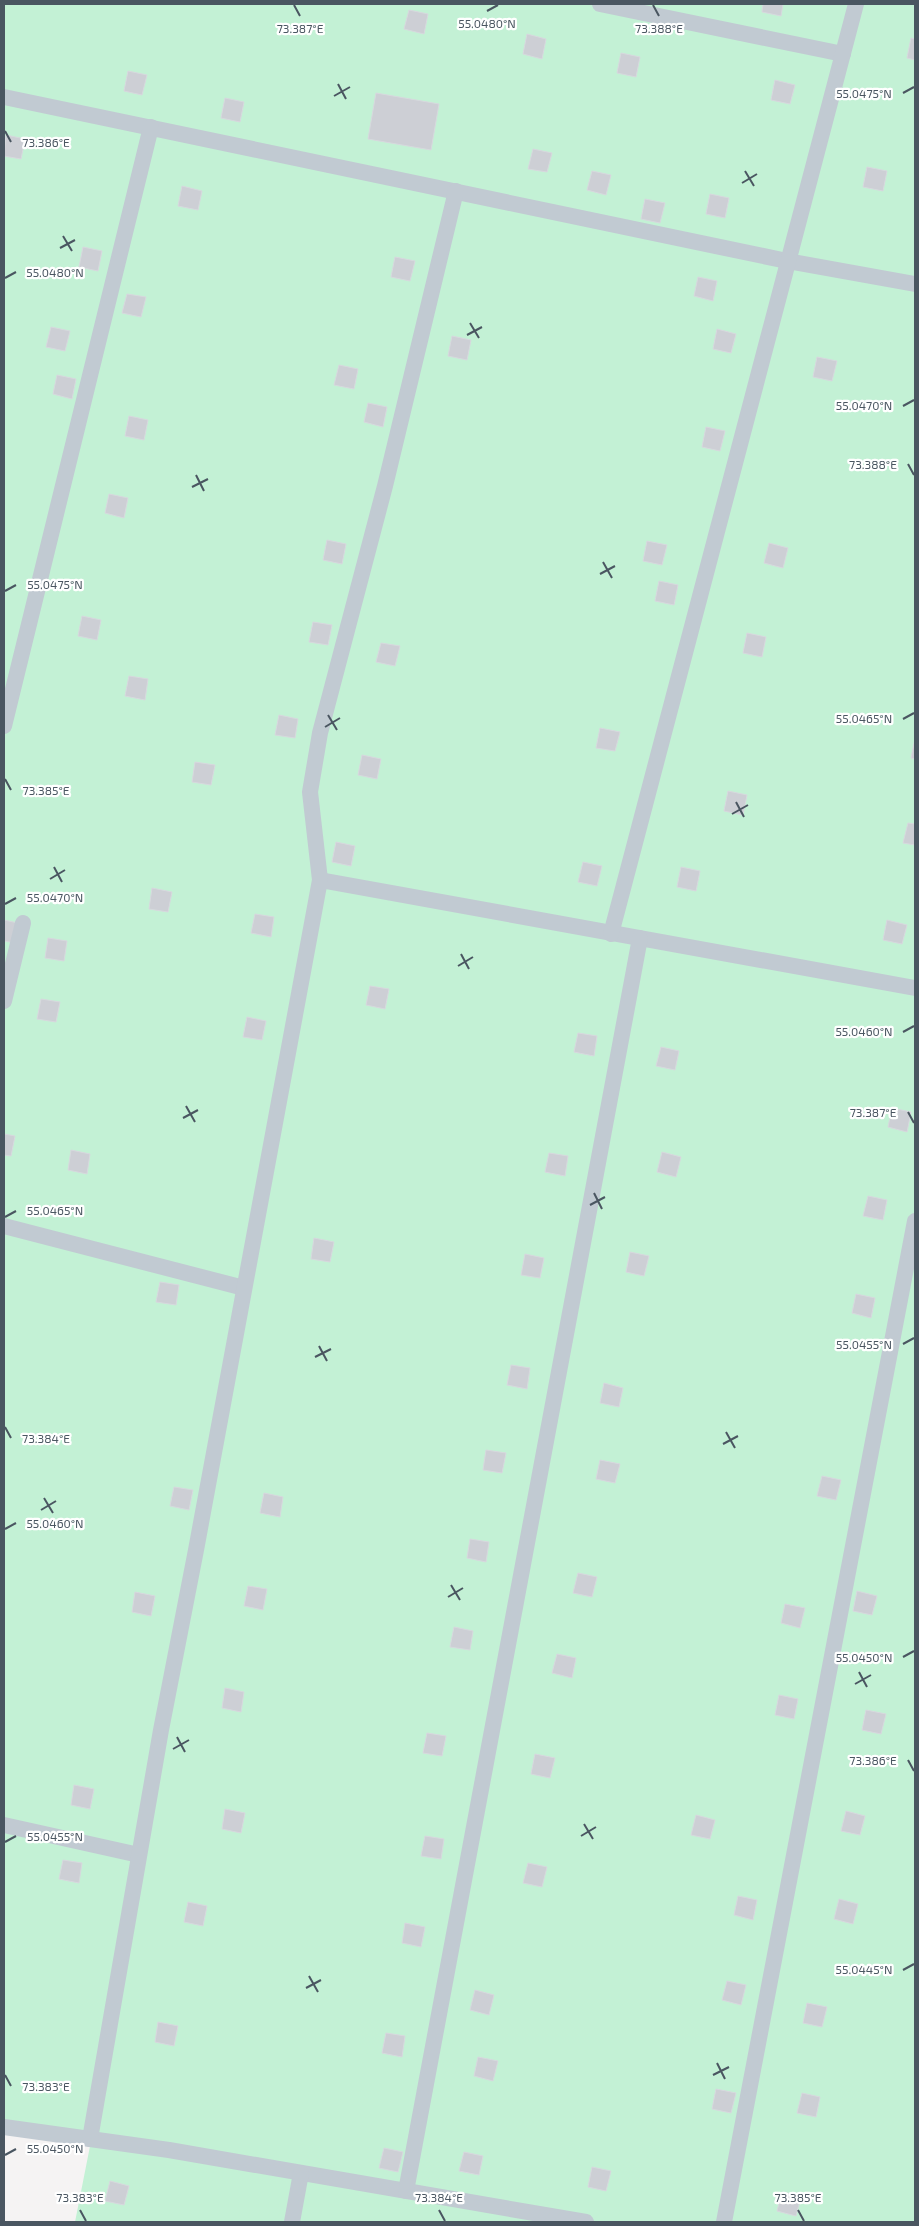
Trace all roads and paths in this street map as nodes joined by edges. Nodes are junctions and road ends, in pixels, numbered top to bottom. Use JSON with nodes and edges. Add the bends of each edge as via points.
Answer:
{"nodes":[{"id":1,"x":600,"y":4,"type":"edge"},
{"id":2,"x":856,"y":4,"type":"edge"},
{"id":3,"x":843,"y":54,"type":"junction"},
{"id":4,"x":4,"y":97,"type":"edge"},
{"id":5,"x":151,"y":127,"type":"junction"},
{"id":6,"x":456,"y":191,"type":"junction"},
{"id":7,"x":787,"y":261,"type":"junction"},
{"id":8,"x":915,"y":284,"type":"edge"},
{"id":9,"x":4,"y":726,"type":"edge"},
{"id":10,"x":320,"y":880,"type":"junction"},
{"id":11,"x":23,"y":923,"type":"dead end"},
{"id":12,"x":611,"y":934,"type":"junction"},
{"id":13,"x":640,"y":938,"type":"junction"},
{"id":14,"x":915,"y":988,"type":"edge"},
{"id":15,"x":4,"y":1001,"type":"edge"},
{"id":16,"x":915,"y":1221,"type":"edge"},
{"id":17,"x":4,"y":1226,"type":"edge"},
{"id":18,"x":244,"y":1288,"type":"junction"},
{"id":19,"x":4,"y":1825,"type":"edge"},
{"id":20,"x":139,"y":1855,"type":"junction"},
{"id":21,"x":4,"y":2127,"type":"edge"},
{"id":22,"x":90,"y":2139,"type":"junction"},
{"id":23,"x":301,"y":2173,"type":"junction"},
{"id":24,"x":406,"y":2191,"type":"junction"},
{"id":25,"x":520,"y":2217,"type":"edge"},
{"id":26,"x":292,"y":2222,"type":"edge"},
{"id":27,"x":586,"y":2222,"type":"edge"},
{"id":28,"x":724,"y":2222,"type":"edge"}],
"edges":[{"from":1,"to":3,"type":"lane"},
{"from":2,"to":3,"type":"lane"},
{"from":3,"to":7,"type":"lane"},
{"from":4,"to":5,"type":"lane"},
{"from":5,"to":6,"type":"lane"},
{"from":5,"to":9,"type":"lane"},
{"from":6,"to":7,"type":"lane"},
{"from":6,"to":10,"type":"lane","via":[[320,733],[310,792]]},
{"from":7,"to":8,"type":"lane"},
{"from":7,"to":12,"type":"lane"},
{"from":10,"to":12,"type":"lane"},
{"from":10,"to":18,"type":"lane"},
{"from":11,"to":15,"type":"lane"},
{"from":12,"to":13,"type":"lane"},
{"from":13,"to":14,"type":"lane"},
{"from":13,"to":24,"type":"lane"},
{"from":16,"to":28,"type":"lane"},
{"from":17,"to":18,"type":"lane"},
{"from":18,"to":20,"type":"lane"},
{"from":19,"to":20,"type":"lane"},
{"from":20,"to":22,"type":"lane"},
{"from":21,"to":22,"type":"lane"},
{"from":22,"to":23,"type":"lane"},
{"from":23,"to":24,"type":"lane"},
{"from":23,"to":26,"type":"lane"},
{"from":24,"to":25,"type":"lane"},
{"from":25,"to":27,"type":"lane"}]}
